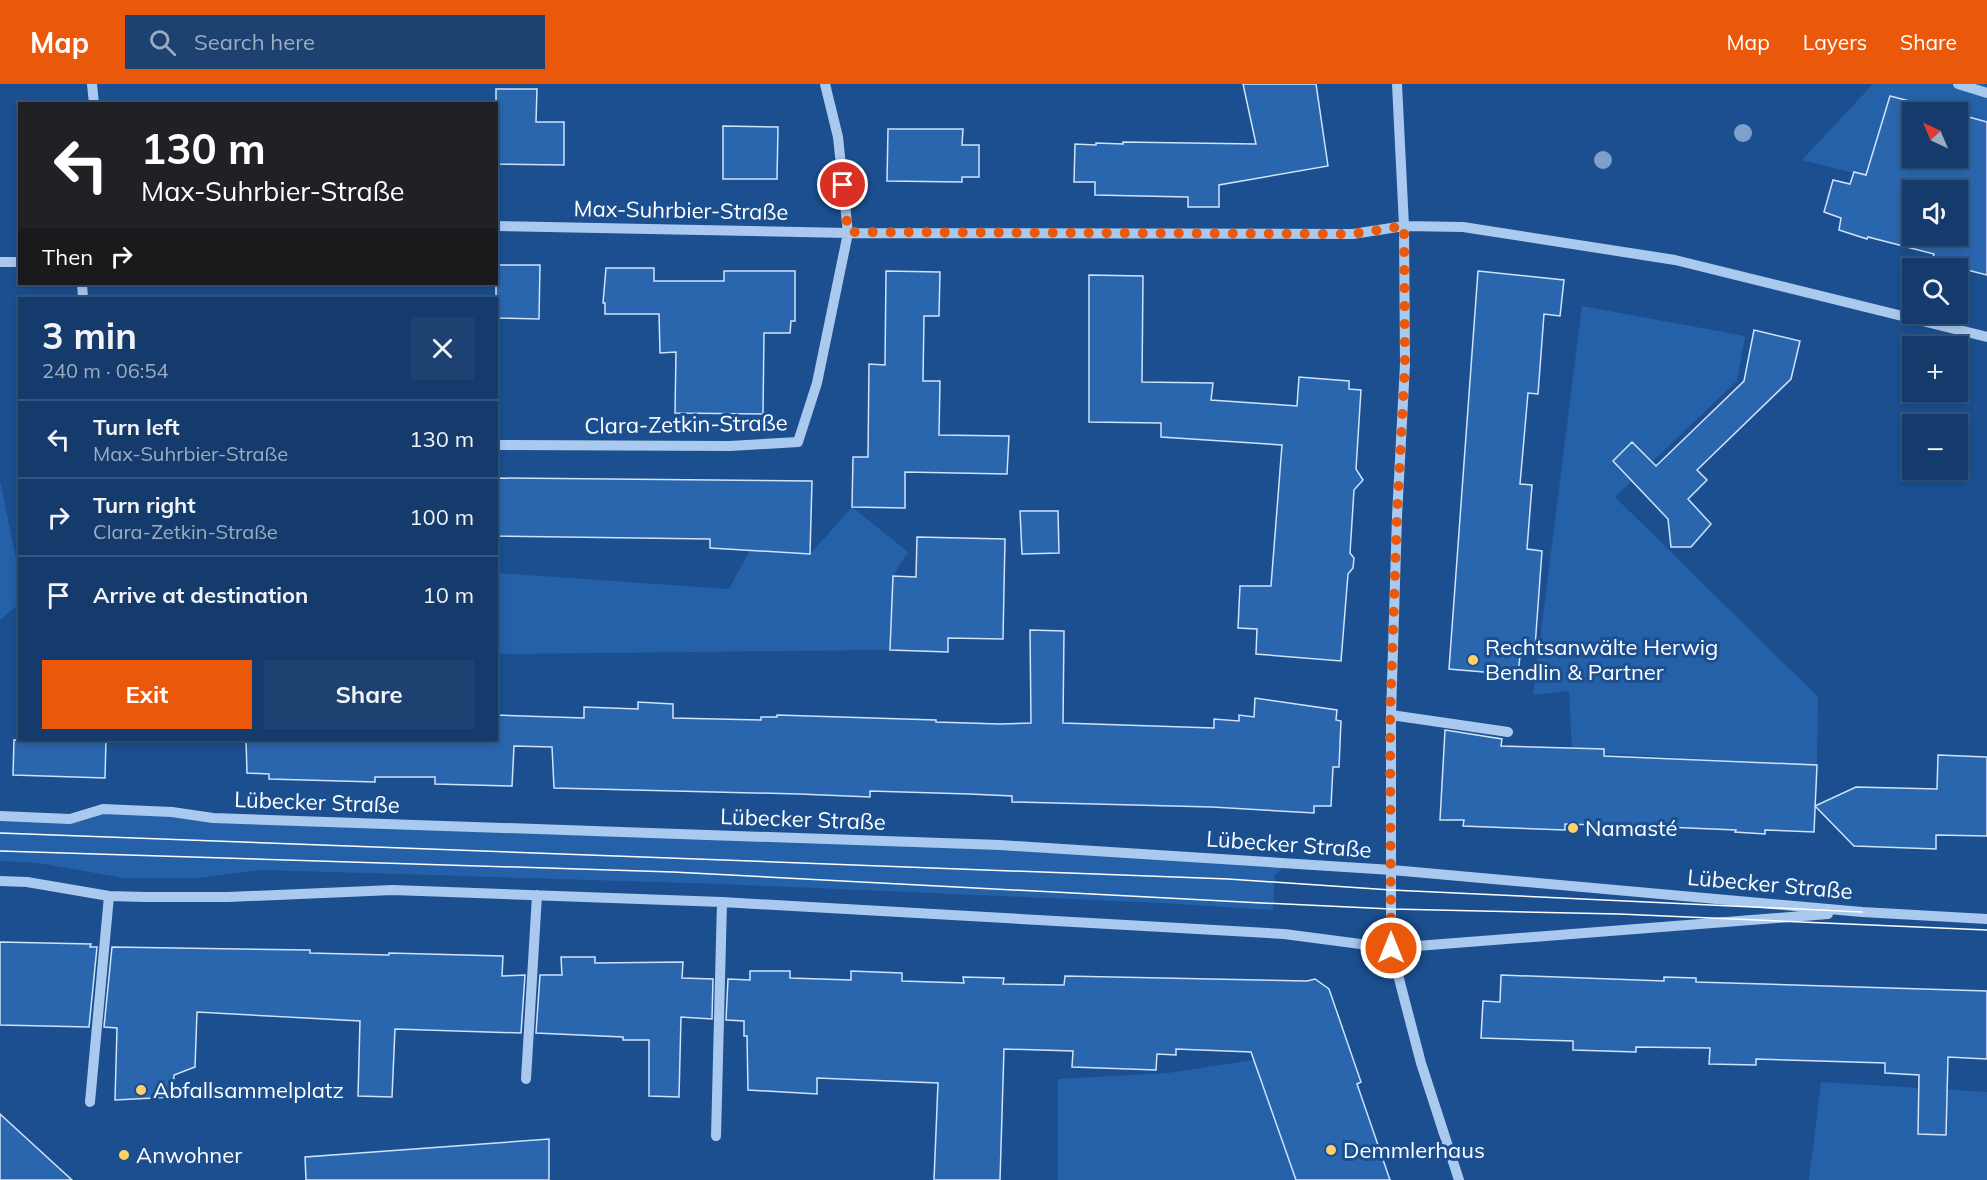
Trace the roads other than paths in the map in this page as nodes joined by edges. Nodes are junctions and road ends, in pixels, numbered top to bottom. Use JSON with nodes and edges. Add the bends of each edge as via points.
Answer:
{"nodes":[{"id":1,"x":92,"y":84,"type":"edge"},
{"id":2,"x":825,"y":84,"type":"edge"},
{"id":3,"x":1397,"y":84,"type":"edge"},
{"id":4,"x":1958,"y":84,"type":"edge"},
{"id":5,"x":1987,"y":93,"type":"edge"},
{"id":6,"x":94,"y":102,"type":"edge"},
{"id":7,"x":498,"y":226,"type":"edge"},
{"id":8,"x":1404,"y":226,"type":"junction"},
{"id":9,"x":848,"y":232,"type":"junction"},
{"id":10,"x":0,"y":262,"type":"edge"},
{"id":11,"x":18,"y":262,"type":"edge"},
{"id":12,"x":1987,"y":338,"type":"edge"},
{"id":13,"x":498,"y":444,"type":"edge"},
{"id":14,"x":1390,"y":716,"type":"junction"},
{"id":15,"x":1508,"y":732,"type":"dead end"},
{"id":16,"x":0,"y":816,"type":"edge"},
{"id":17,"x":1392,"y":870,"type":"junction"},
{"id":18,"x":0,"y":881,"type":"edge"},
{"id":19,"x":537,"y":895,"type":"junction"},
{"id":20,"x":108,"y":896,"type":"junction"},
{"id":21,"x":723,"y":902,"type":"junction"},
{"id":22,"x":1862,"y":912,"type":"junction"},
{"id":23,"x":1987,"y":919,"type":"edge"},
{"id":24,"x":1391,"y":948,"type":"junction"},
{"id":25,"x":526,"y":1079,"type":"dead end"},
{"id":26,"x":90,"y":1102,"type":"dead end"},
{"id":27,"x":717,"y":1136,"type":"dead end"},
{"id":28,"x":1459,"y":1180,"type":"edge"}],
"edges":[{"from":1,"to":6,"type":"street"},
{"from":2,"to":9,"type":"street","name":"Clara-Zetkin-Straße","via":[[838,138]]},
{"from":3,"to":8,"type":"street"},
{"from":4,"to":5,"type":"street"},
{"from":7,"to":9,"type":"street","name":"Max-Suhrbier-Straße"},
{"from":8,"to":9,"type":"street","name":"Max-Suhrbier-Straße","via":[[1353,234]]},
{"from":8,"to":12,"type":"street","name":"Max-Suhrbier-Straße","via":[[1463,227],[1676,260]]},
{"from":8,"to":14,"type":"street","via":[[1405,364]]},
{"from":9,"to":13,"type":"street","name":"Clara-Zetkin-Straße","via":[[817,383],[798,442],[730,446]]},
{"from":10,"to":11,"type":"street"},
{"from":14,"to":15,"type":"street"},
{"from":14,"to":17,"type":"street"},
{"from":16,"to":17,"type":"street","name":"Lübecker Straße","via":[[70,819],[103,809],[213,818],[1000,845]]},
{"from":17,"to":22,"type":"street","name":"Lübecker Straße"},
{"from":17,"to":24,"type":"street"},
{"from":18,"to":20,"type":"street","name":"Lübecker Straße"},
{"from":19,"to":20,"type":"street","name":"Lübecker Straße","via":[[393,890],[228,897]]},
{"from":19,"to":21,"type":"street","name":"Lübecker Straße"},
{"from":19,"to":25,"type":"street"},
{"from":20,"to":26,"type":"street"},
{"from":21,"to":24,"type":"street","name":"Lübecker Straße","via":[[1284,934]]},
{"from":21,"to":27,"type":"street"},
{"from":22,"to":23,"type":"street"},
{"from":22,"to":24,"type":"street","name":"Lübecker Straße"},
{"from":24,"to":28,"type":"street","via":[[1421,1063]]}]}
